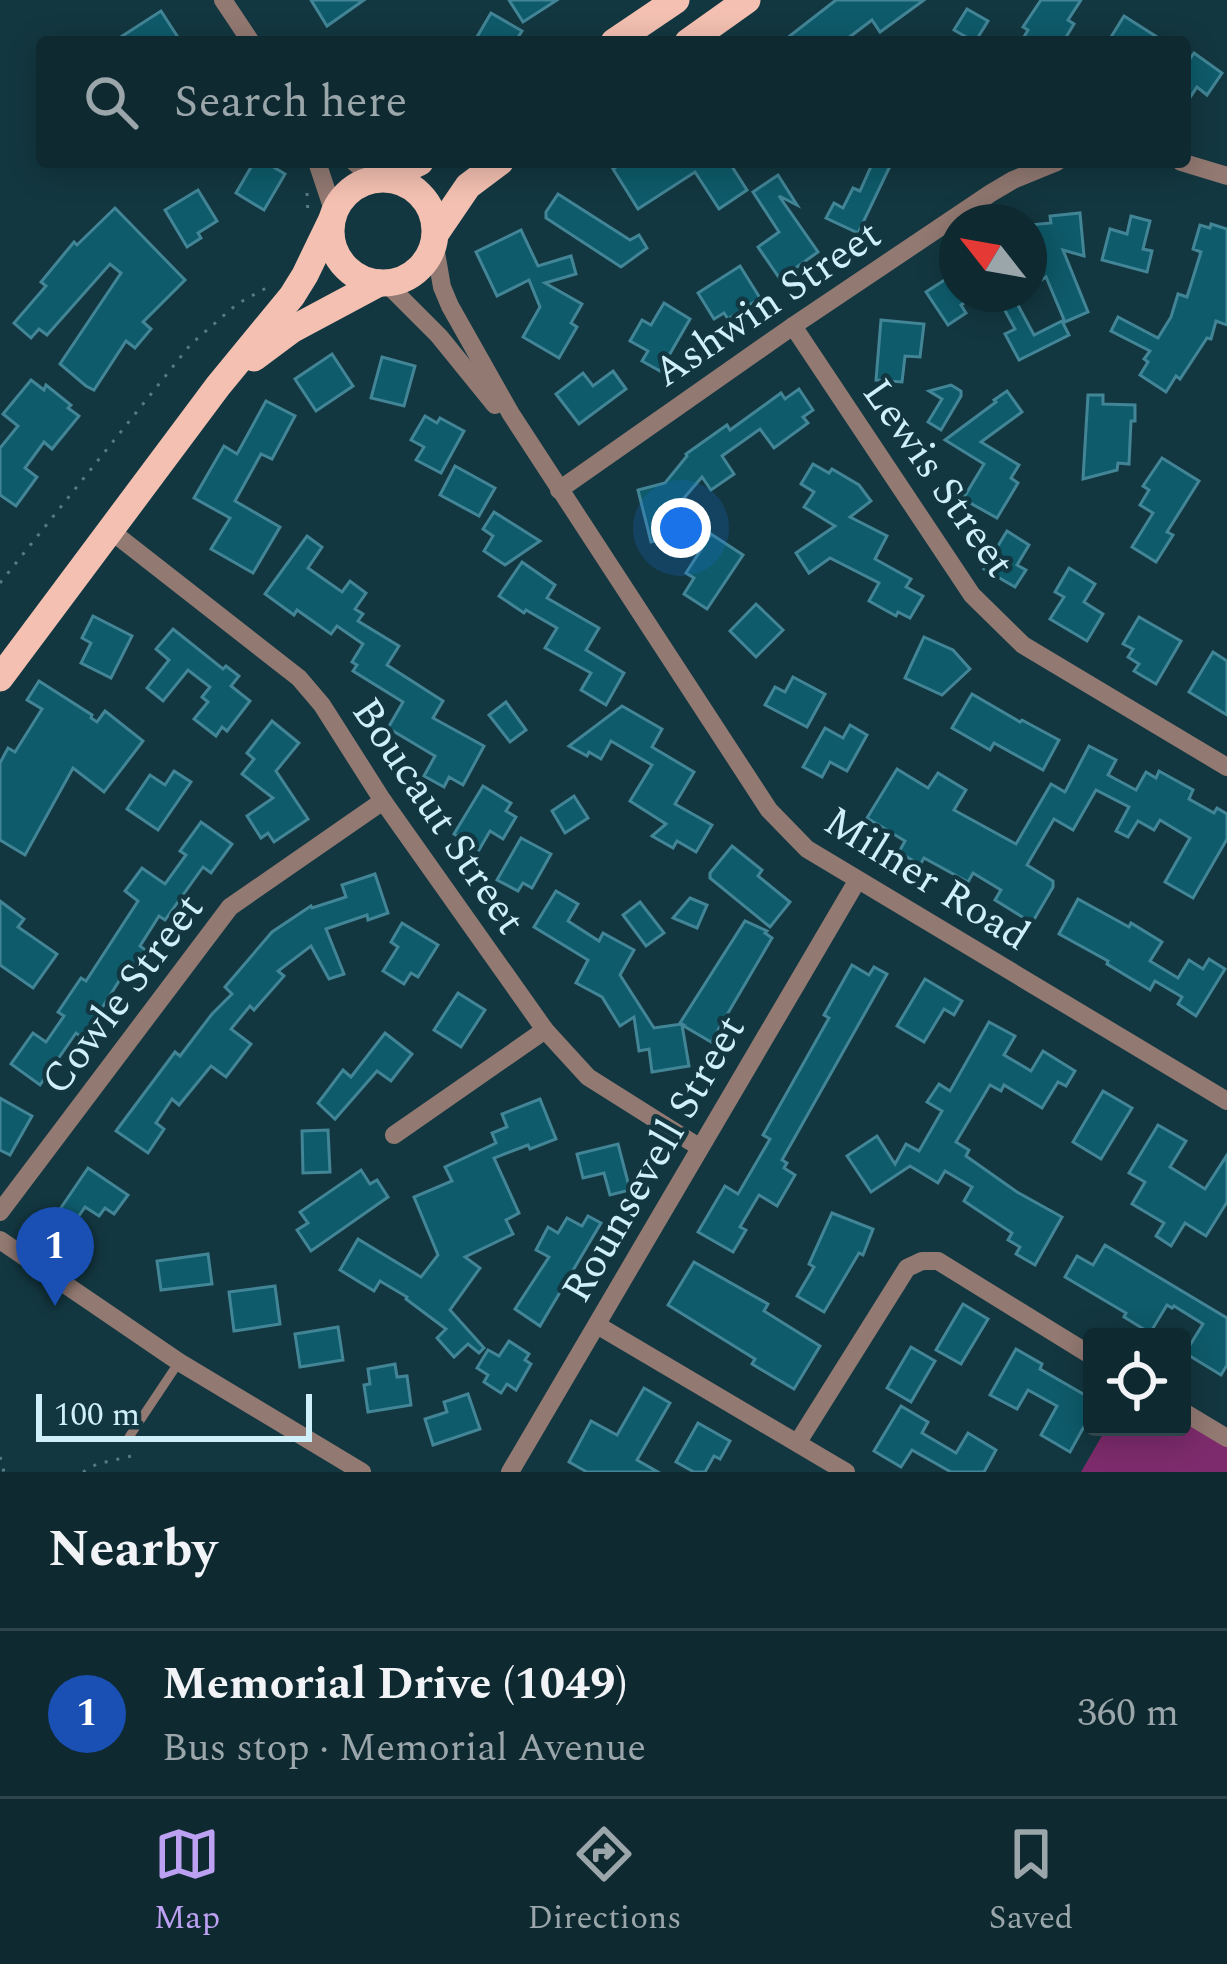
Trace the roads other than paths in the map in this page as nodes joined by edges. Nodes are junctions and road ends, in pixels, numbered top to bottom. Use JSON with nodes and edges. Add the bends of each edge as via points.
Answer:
{"nodes":[{"id":1,"x":223,"y":0,"type":"edge"},
{"id":2,"x":676,"y":0,"type":"edge"},
{"id":3,"x":747,"y":0,"type":"edge"},
{"id":4,"x":247,"y":36,"type":"edge"},
{"id":5,"x":623,"y":36,"type":"edge"},
{"id":6,"x":696,"y":36,"type":"edge"},
{"id":7,"x":1191,"y":163,"type":"edge"},
{"id":8,"x":319,"y":168,"type":"edge"},
{"id":9,"x":492,"y":168,"type":"edge"},
{"id":10,"x":1022,"y":170,"type":"edge"},
{"id":11,"x":372,"y":173,"type":"edge"},
{"id":12,"x":1227,"y":176,"type":"edge"},
{"id":13,"x":325,"y":217,"type":"junction"},
{"id":14,"x":435,"y":237,"type":"junction"},
{"id":15,"x":382,"y":283,"type":"junction"},
{"id":16,"x":794,"y":326,"type":"junction"},
{"id":17,"x":182,"y":436,"type":"junction"},
{"id":18,"x":539,"y":460,"type":"junction"},
{"id":19,"x":559,"y":490,"type":"junction"},
{"id":20,"x":111,"y":530,"type":"junction"},
{"id":21,"x":0,"y":678,"type":"edge"},
{"id":22,"x":1227,"y":767,"type":"edge"},
{"id":23,"x":382,"y":801,"type":"junction"},
{"id":24,"x":857,"y":881,"type":"junction"},
{"id":25,"x":545,"y":1030,"type":"junction"},
{"id":26,"x":1227,"y":1101,"type":"edge"},
{"id":27,"x":394,"y":1135,"type":"dead end"},
{"id":28,"x":699,"y":1148,"type":"junction"},
{"id":29,"x":0,"y":1212,"type":"edge"},
{"id":30,"x":0,"y":1240,"type":"edge"},
{"id":31,"x":596,"y":1325,"type":"junction"},
{"id":32,"x":1083,"y":1351,"type":"edge"},
{"id":33,"x":179,"y":1362,"type":"junction"},
{"id":34,"x":1191,"y":1416,"type":"edge"},
{"id":35,"x":129,"y":1437,"type":"dead end"},
{"id":36,"x":1227,"y":1438,"type":"edge"},
{"id":37,"x":798,"y":1442,"type":"junction"},
{"id":38,"x":362,"y":1472,"type":"edge"},
{"id":39,"x":510,"y":1472,"type":"edge"},
{"id":40,"x":846,"y":1472,"type":"edge"}],
"edges":[{"from":1,"to":4,"type":"street"},
{"from":2,"to":5,"type":"main road"},
{"from":3,"to":6,"type":"main road"},
{"from":7,"to":12,"type":"street"},
{"from":8,"to":13,"type":"street"},
{"from":9,"to":14,"type":"main road","via":[[468,186]]},
{"from":10,"to":16,"type":"street","name":"Ashwin Street"},
{"from":11,"to":13,"type":"main road"},
{"from":11,"to":14,"type":"main road","via":[[417,191]]},
{"from":13,"to":15,"type":"main road","via":[[342,264]]},
{"from":13,"to":17,"type":"main road","via":[[292,296]]},
{"from":14,"to":15,"type":"main road","via":[[414,272]]},
{"from":14,"to":18,"type":"street","name":"Milner Road","via":[[450,306]]},
{"from":15,"to":17,"type":"main road","via":[[262,352]]},
{"from":15,"to":18,"type":"street","name":"Milner Road","via":[[451,351]]},
{"from":16,"to":19,"type":"street","name":"Ashwin Street"},
{"from":16,"to":22,"type":"street","name":"Lewis Street","via":[[972,595],[1023,644]]},
{"from":17,"to":20,"type":"main road"},
{"from":18,"to":19,"type":"street","name":"Milner Road"},
{"from":19,"to":24,"type":"street","name":"Milner Road","via":[[769,810],[807,849]]},
{"from":20,"to":21,"type":"main road"},
{"from":20,"to":23,"type":"street","name":"Boucaut Street","via":[[299,678]]},
{"from":23,"to":25,"type":"street","name":"Boucaut Street"},
{"from":23,"to":29,"type":"street","name":"Cowle Street","via":[[230,907]]},
{"from":24,"to":26,"type":"street","name":"Milner Road"},
{"from":24,"to":28,"type":"street","name":"Rounsevell Street"},
{"from":25,"to":27,"type":"street"},
{"from":25,"to":28,"type":"street","name":"Boucaut Street","via":[[588,1077]]},
{"from":28,"to":31,"type":"street","name":"Rounsevell Street"},
{"from":30,"to":33,"type":"street"},
{"from":31,"to":37,"type":"street"},
{"from":31,"to":39,"type":"street","name":"Rounsevell Street"},
{"from":32,"to":37,"type":"street","via":[[938,1262],[922,1261],[907,1268]]},
{"from":33,"to":35,"type":"lane"},
{"from":33,"to":38,"type":"street"},
{"from":34,"to":36,"type":"street"},
{"from":37,"to":40,"type":"street"}]}
